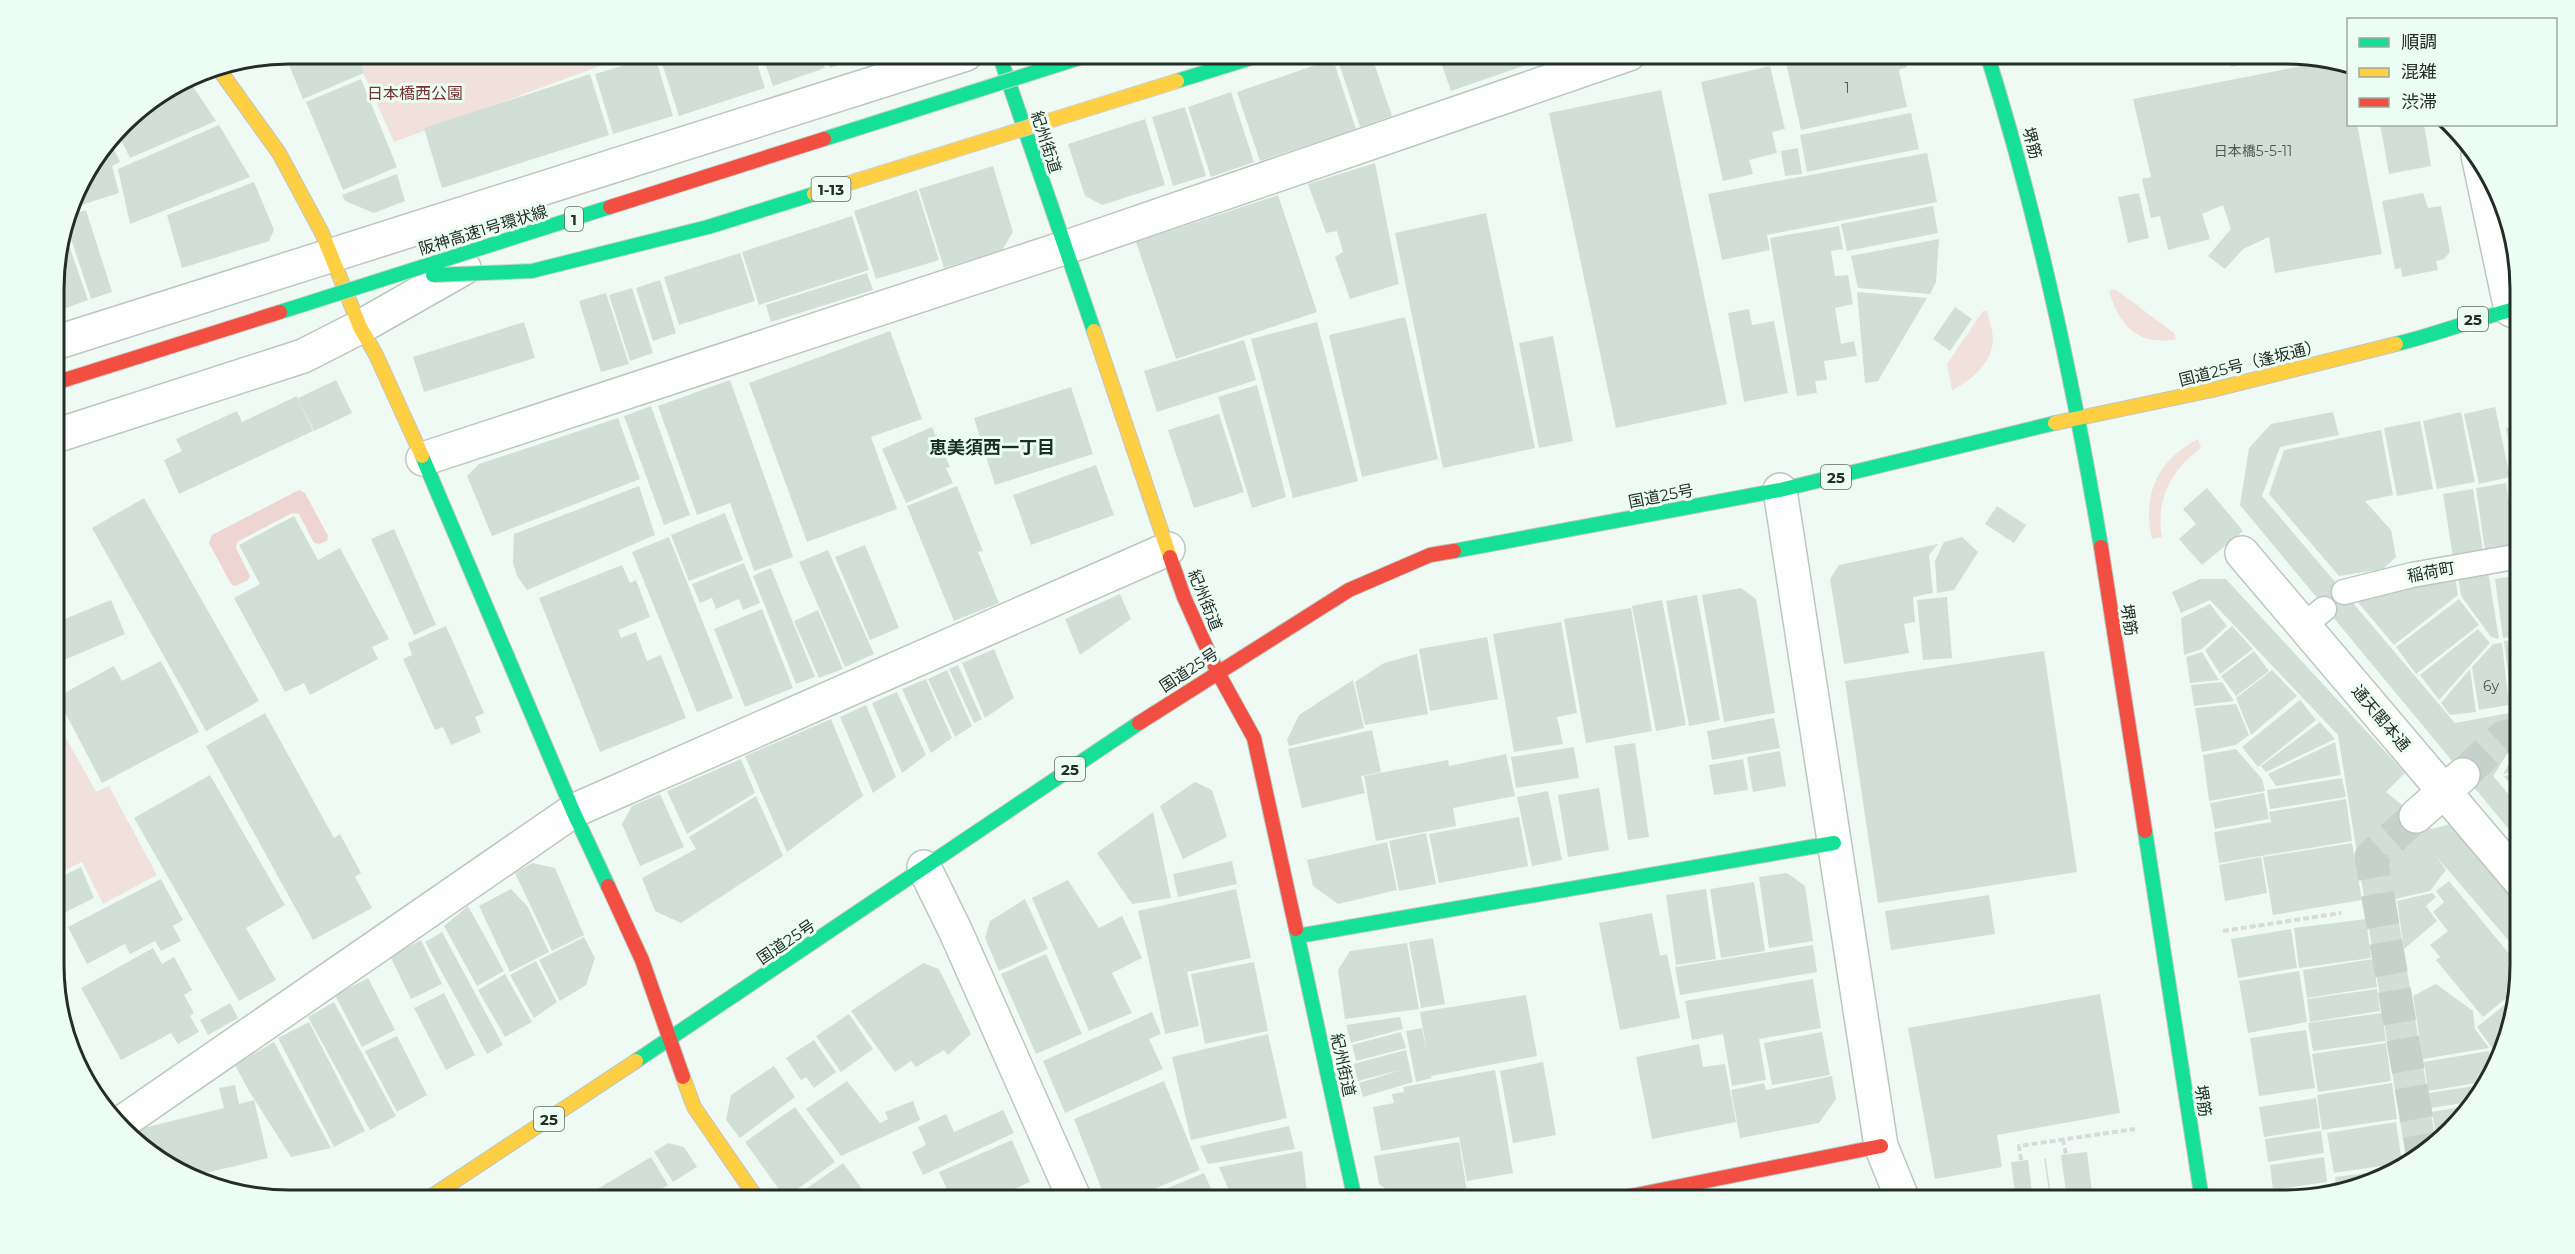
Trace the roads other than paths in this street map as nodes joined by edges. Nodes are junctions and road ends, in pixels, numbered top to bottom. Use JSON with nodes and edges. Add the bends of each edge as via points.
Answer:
{"nodes":[{"id":1,"x":934,"y":64,"type":"edge"},
{"id":2,"x":999,"y":64,"type":"edge"},
{"id":3,"x":1002,"y":64,"type":"edge"},
{"id":4,"x":1061,"y":64,"type":"edge"},
{"id":5,"x":1232,"y":64,"type":"edge"},
{"id":6,"x":1600,"y":64,"type":"edge"},
{"id":7,"x":1990,"y":64,"type":"edge"},
{"id":8,"x":223,"y":74,"type":"edge"},
{"id":9,"x":2487,"y":191,"type":"edge"},
{"id":10,"x":1064,"y":248,"type":"junction"},
{"id":11,"x":332,"y":254,"type":"junction"},
{"id":12,"x":389,"y":276,"type":"junction"},
{"id":13,"x":2510,"y":291,"type":"edge"},
{"id":14,"x":2510,"y":310,"type":"edge"},
{"id":15,"x":360,"y":327,"type":"junction"},
{"id":16,"x":2475,"y":335,"type":"dead end"},
{"id":17,"x":2428,"y":336,"type":"junction"},
{"id":18,"x":64,"y":340,"type":"edge"},
{"id":19,"x":64,"y":380,"type":"edge"},
{"id":20,"x":2078,"y":418,"type":"junction"},
{"id":21,"x":64,"y":433,"type":"edge"},
{"id":22,"x":423,"y":459,"type":"junction"},
{"id":23,"x":1780,"y":490,"type":"junction"},
{"id":24,"x":1168,"y":549,"type":"junction"},
{"id":25,"x":2242,"y":553,"type":"dead end"},
{"id":26,"x":2510,"y":558,"type":"edge"},
{"id":27,"x":2344,"y":592,"type":"dead end"},
{"id":28,"x":1217,"y":671,"type":"junction"},
{"id":29,"x":2454,"y":783,"type":"junction"},
{"id":30,"x":573,"y":811,"type":"junction"},
{"id":31,"x":2416,"y":816,"type":"tunnel mouth"},
{"id":32,"x":1834,"y":843,"type":"junction"},
{"id":33,"x":2510,"y":866,"type":"edge"},
{"id":34,"x":924,"y":867,"type":"junction"},
{"id":35,"x":1298,"y":936,"type":"junction"},
{"id":36,"x":671,"y":1038,"type":"junction"},
{"id":37,"x":126,"y":1120,"type":"edge"},
{"id":38,"x":1881,"y":1146,"type":"junction"},
{"id":39,"x":441,"y":1190,"type":"edge"},
{"id":40,"x":751,"y":1190,"type":"edge"},
{"id":41,"x":1071,"y":1190,"type":"edge"},
{"id":42,"x":1353,"y":1190,"type":"edge"},
{"id":43,"x":1661,"y":1190,"type":"edge"},
{"id":44,"x":1899,"y":1190,"type":"edge"},
{"id":45,"x":2200,"y":1190,"type":"edge"}],
"edges":[{"from":1,"to":11,"type":"street"},
{"from":2,"to":15,"type":"street","via":[[555,216]]},
{"from":3,"to":10,"type":"main road","name":"紀州街道"},
{"from":4,"to":12,"type":"main road","name":"阪神高速1号環状線","number":"1","bridge":true},
{"from":5,"to":12,"type":"main road","number":"1-13","bridge":true,"via":[[708,227],[532,271]]},
{"from":6,"to":10,"type":"street"},
{"from":7,"to":20,"type":"main road","name":"堺筋","via":[[2048,269]]},
{"from":8,"to":11,"type":"main road","via":[[279,153]]},
{"from":9,"to":13,"type":"street"},
{"from":10,"to":22,"type":"street"},
{"from":10,"to":24,"type":"main road","name":"紀州街道"},
{"from":11,"to":15,"type":"main road"},
{"from":11,"to":18,"type":"street"},
{"from":12,"to":19,"type":"main road","name":"阪神高速1号環状線","number":"1","bridge":true},
{"from":14,"to":17,"type":"main road","name":"国道25号（逢坂通）","number":"25"},
{"from":15,"to":21,"type":"street","via":[[303,356]]},
{"from":15,"to":22,"type":"main road"},
{"from":16,"to":17,"type":"main road","name":"国道25号（逢坂通）","number":"25"},
{"from":17,"to":20,"type":"main road","name":"国道25号（逢坂通）","number":"25","via":[[2212,390]]},
{"from":20,"to":23,"type":"main road","name":"国道25号","number":"25"},
{"from":20,"to":45,"type":"main road","name":"堺筋","via":[[2108,587]]},
{"from":22,"to":30,"type":"main road"},
{"from":23,"to":28,"type":"main road","name":"国道25号","number":"25","via":[[1431,555],[1349,590]]},
{"from":23,"to":32,"type":"street"},
{"from":24,"to":28,"type":"main road","name":"紀州街道","via":[[1184,597]]},
{"from":24,"to":30,"type":"street"},
{"from":25,"to":29,"type":"street","name":"通天閣本通","via":[[2314,618]]},
{"from":26,"to":27,"type":"lane","name":"稲荷町"},
{"from":28,"to":34,"type":"main road","name":"国道25号","number":"25"},
{"from":28,"to":35,"type":"main road","name":"紀州街道","via":[[1254,738]]},
{"from":29,"to":31,"type":"street"},
{"from":29,"to":33,"type":"street","name":"通天閣本通"},
{"from":30,"to":36,"type":"main road","via":[[642,960]]},
{"from":30,"to":37,"type":"street"},
{"from":32,"to":35,"type":"main road"},
{"from":32,"to":38,"type":"street"},
{"from":34,"to":36,"type":"main road","name":"国道25号","number":"25"},
{"from":34,"to":41,"type":"street"},
{"from":35,"to":42,"type":"main road","name":"紀州街道"},
{"from":36,"to":39,"type":"main road","name":"国道25号","number":"25"},
{"from":36,"to":40,"type":"main road","via":[[694,1107]]},
{"from":38,"to":43,"type":"main road"},
{"from":38,"to":44,"type":"street"}]}
